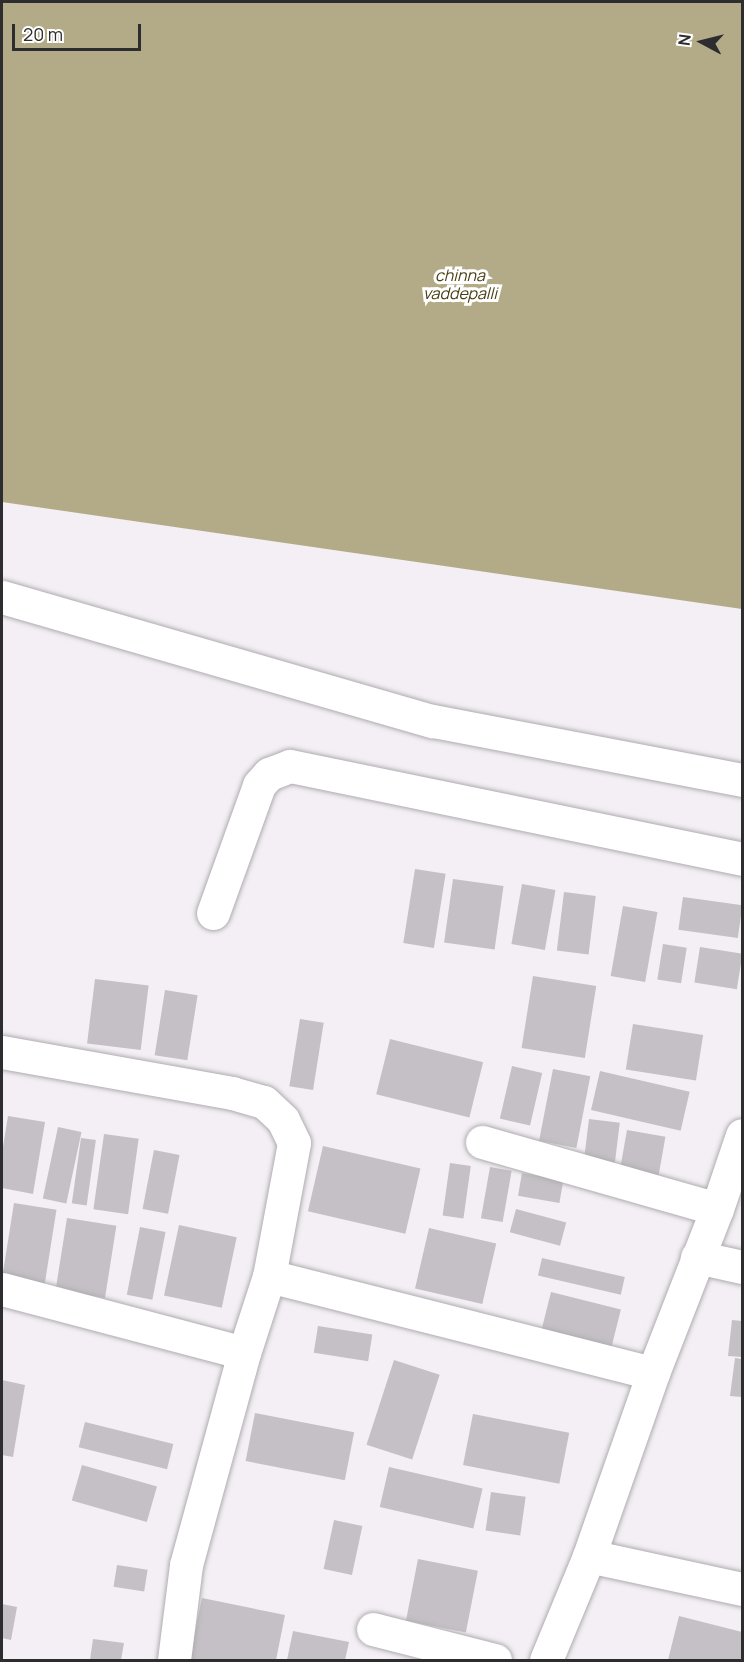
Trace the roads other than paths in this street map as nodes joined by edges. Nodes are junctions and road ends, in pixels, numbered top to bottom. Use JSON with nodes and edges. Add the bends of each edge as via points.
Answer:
{"nodes":[{"id":1,"x":2,"y":597,"type":"edge"},
{"id":2,"x":742,"y":780,"type":"edge"},
{"id":3,"x":742,"y":859,"type":"edge"},
{"id":4,"x":213,"y":913,"type":"dead end"},
{"id":5,"x":2,"y":1052,"type":"edge"},
{"id":6,"x":742,"y":1135,"type":"edge"},
{"id":7,"x":482,"y":1142,"type":"dead end"},
{"id":8,"x":717,"y":1209,"type":"junction"},
{"id":9,"x":697,"y":1257,"type":"junction"},
{"id":10,"x":742,"y":1267,"type":"edge"},
{"id":11,"x":269,"y":1276,"type":"junction"},
{"id":12,"x":2,"y":1289,"type":"edge"},
{"id":13,"x":244,"y":1353,"type":"junction"},
{"id":14,"x":653,"y":1373,"type":"junction"},
{"id":15,"x":589,"y":1556,"type":"junction"},
{"id":16,"x":742,"y":1589,"type":"edge"},
{"id":17,"x":374,"y":1629,"type":"dead end"},
{"id":18,"x":174,"y":1660,"type":"edge"},
{"id":19,"x":495,"y":1660,"type":"edge"},
{"id":20,"x":546,"y":1660,"type":"edge"}],
"edges":[{"from":1,"to":2,"type":"street","via":[[433,721]]},
{"from":3,"to":4,"type":"street","via":[[290,766],[269,774],[259,785]]},
{"from":5,"to":11,"type":"street","via":[[264,1102],[283,1120],[294,1143]]},
{"from":6,"to":8,"type":"street"},
{"from":7,"to":8,"type":"street"},
{"from":8,"to":9,"type":"street"},
{"from":9,"to":10,"type":"street"},
{"from":9,"to":14,"type":"street"},
{"from":11,"to":13,"type":"street"},
{"from":11,"to":14,"type":"street"},
{"from":12,"to":13,"type":"street"},
{"from":13,"to":18,"type":"street","via":[[186,1565]]},
{"from":14,"to":15,"type":"street"},
{"from":15,"to":16,"type":"street"},
{"from":15,"to":20,"type":"street"},
{"from":17,"to":19,"type":"street"}]}
